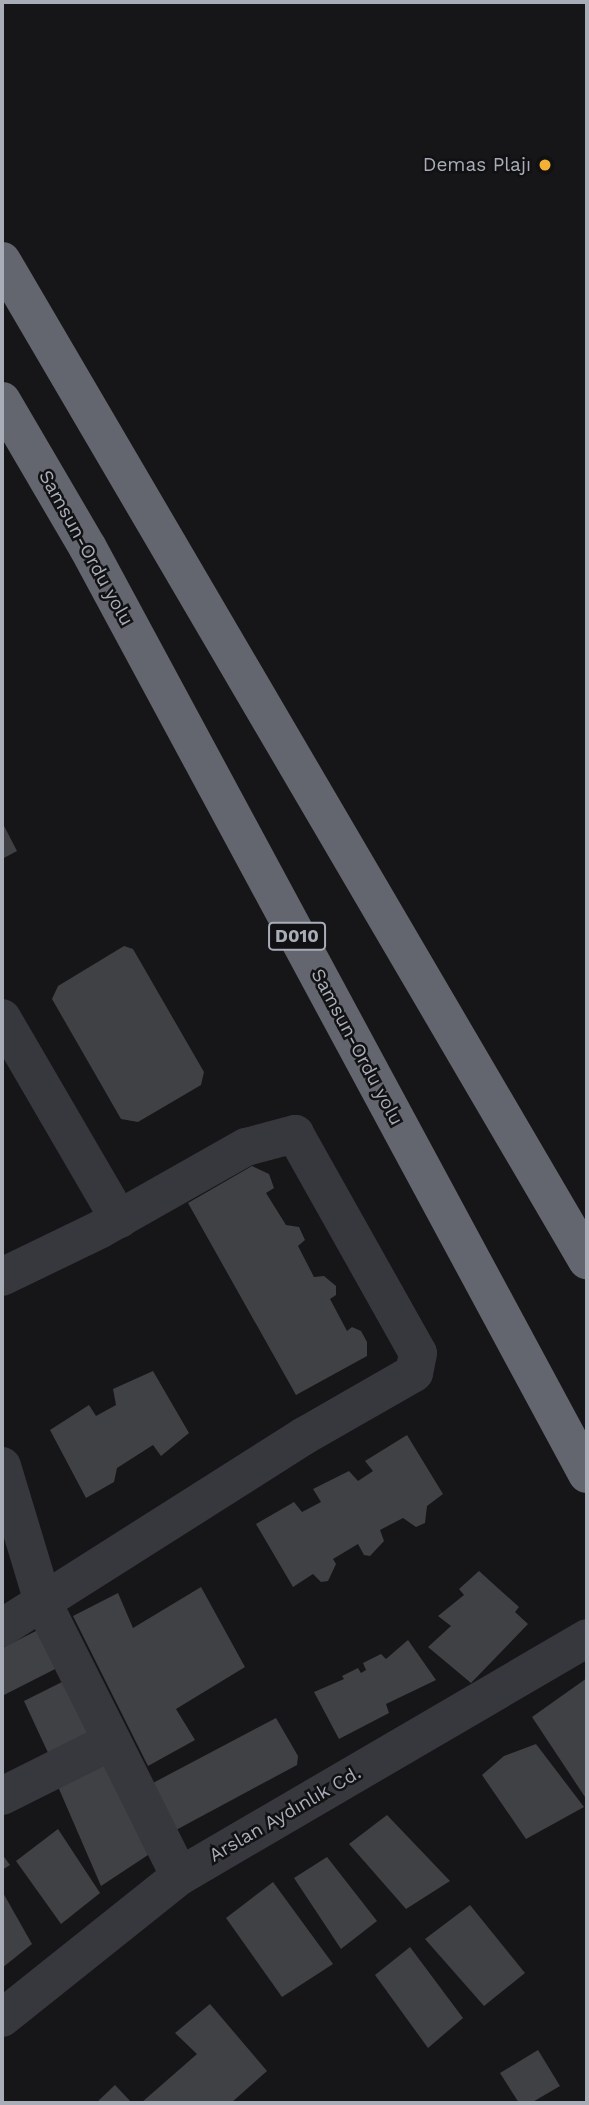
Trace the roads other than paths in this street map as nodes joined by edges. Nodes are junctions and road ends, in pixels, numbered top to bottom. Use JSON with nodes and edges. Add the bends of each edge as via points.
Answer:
{"nodes":[{"id":1,"x":2,"y":261,"type":"edge"},
{"id":2,"x":2,"y":401,"type":"edge"},
{"id":3,"x":2,"y":1018,"type":"edge"},
{"id":4,"x":119,"y":1219,"type":"junction"},
{"id":5,"x":587,"y":1261,"type":"edge"},
{"id":6,"x":2,"y":1277,"type":"edge"},
{"id":7,"x":2,"y":1466,"type":"edge"},
{"id":8,"x":587,"y":1474,"type":"edge"},
{"id":9,"x":44,"y":1605,"type":"junction"},
{"id":10,"x":2,"y":1628,"type":"edge"},
{"id":11,"x":587,"y":1638,"type":"edge"},
{"id":12,"x":112,"y":1741,"type":"junction"},
{"id":13,"x":2,"y":1796,"type":"edge"},
{"id":14,"x":180,"y":1876,"type":"junction"},
{"id":15,"x":2,"y":2018,"type":"edge"}],
"edges":[{"from":1,"to":5,"type":"highway"},
{"from":2,"to":8,"type":"highway","name":"Samsun-Ordu yolu","number":"D010","via":[[88,548]]},
{"from":3,"to":4,"type":"street"},
{"from":4,"to":6,"type":"street"},
{"from":4,"to":9,"type":"street","via":[[246,1147],[295,1134],[375,1279],[403,1319],[418,1362],[414,1373],[304,1436]]},
{"from":7,"to":9,"type":"street"},
{"from":9,"to":10,"type":"street"},
{"from":9,"to":12,"type":"street"},
{"from":11,"to":14,"type":"street","name":"Arslan Aydınlık Cd."},
{"from":12,"to":13,"type":"street"},
{"from":12,"to":14,"type":"street"},
{"from":14,"to":15,"type":"street","name":"Arslan Aydınlık Cd."}]}
